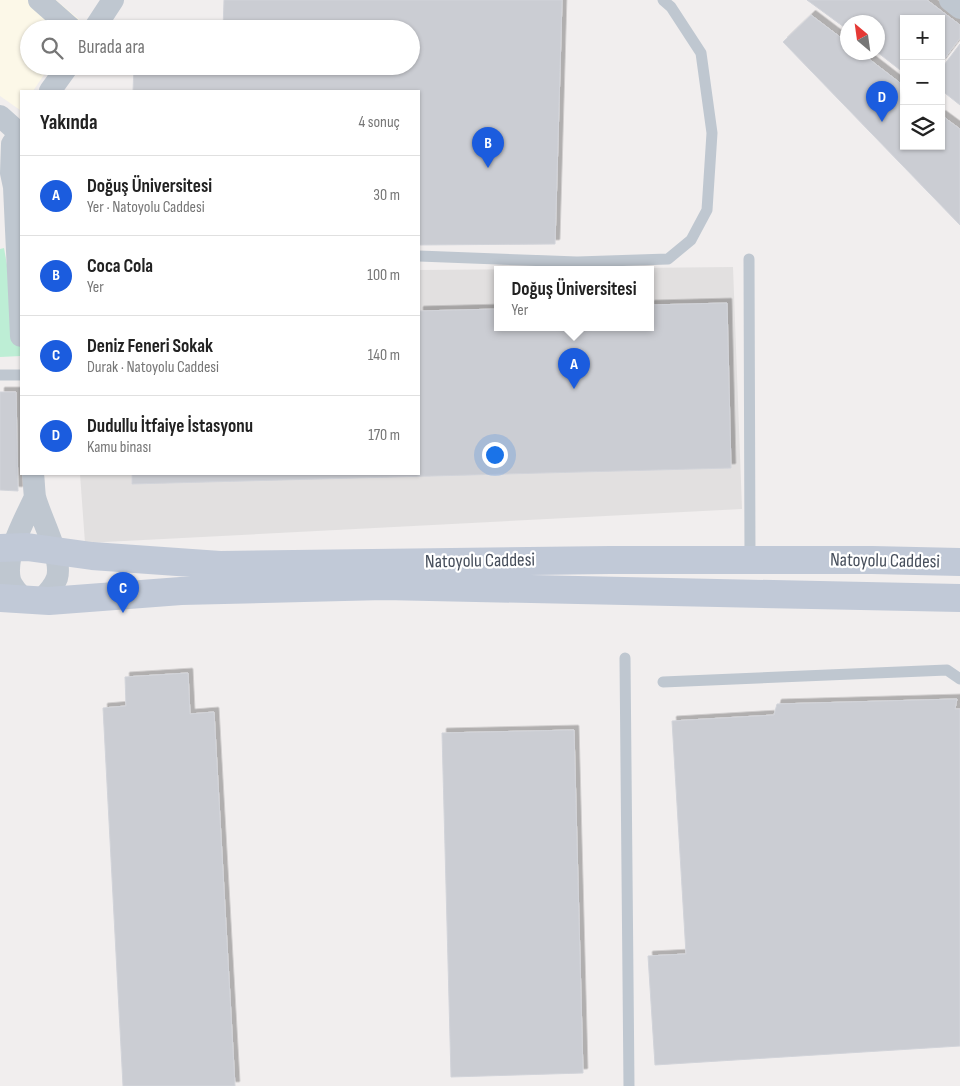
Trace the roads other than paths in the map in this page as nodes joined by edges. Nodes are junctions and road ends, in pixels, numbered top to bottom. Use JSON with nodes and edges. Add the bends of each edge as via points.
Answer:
{"nodes":[{"id":1,"x":38,"y":0,"type":"edge"},
{"id":2,"x":113,"y":0,"type":"edge"},
{"id":3,"x":664,"y":0,"type":"edge"},
{"id":4,"x":950,"y":0,"type":"edge"},
{"id":5,"x":960,"y":8,"type":"edge"},
{"id":6,"x":61,"y":20,"type":"edge"},
{"id":7,"x":100,"y":20,"type":"edge"},
{"id":8,"x":62,"y":75,"type":"edge"},
{"id":9,"x":51,"y":90,"type":"edge"},
{"id":10,"x":0,"y":116,"type":"edge"},
{"id":11,"x":20,"y":132,"type":"edge"},
{"id":12,"x":11,"y":167,"type":"edge"},
{"id":13,"x":420,"y":256,"type":"edge"},
{"id":14,"x":749,"y":259,"type":"dead end"},
{"id":15,"x":20,"y":315,"type":"edge"},
{"id":16,"x":0,"y":375,"type":"edge"},
{"id":17,"x":20,"y":375,"type":"edge"},
{"id":18,"x":33,"y":475,"type":"edge"},
{"id":19,"x":35,"y":497,"type":"junction"},
{"id":20,"x":6,"y":548,"type":"edge"},
{"id":21,"x":54,"y":550,"type":"junction"},
{"id":22,"x":750,"y":560,"type":"junction"},
{"id":23,"x":960,"y":562,"type":"edge"},
{"id":24,"x":960,"y":598,"type":"edge"},
{"id":25,"x":22,"y":599,"type":"edge"},
{"id":26,"x":625,"y":658,"type":"dead end"},
{"id":27,"x":960,"y":679,"type":"edge"},
{"id":28,"x":663,"y":682,"type":"dead end"},
{"id":29,"x":629,"y":1086,"type":"edge"}],
"edges":[{"from":1,"to":6,"type":"street"},
{"from":2,"to":7,"type":"street"},
{"from":3,"to":13,"type":"lane","via":[[700,53],[712,133],[707,210],[691,240],[668,259],[577,262]]},
{"from":4,"to":5,"type":"street"},
{"from":8,"to":9,"type":"street"},
{"from":10,"to":11,"type":"street"},
{"from":11,"to":12,"type":"street","via":[[12,144]]},
{"from":12,"to":15,"type":"street"},
{"from":14,"to":22,"type":"lane"},
{"from":16,"to":17,"type":"lane"},
{"from":18,"to":19,"type":"street"},
{"from":19,"to":20,"type":"street"},
{"from":19,"to":21,"type":"street"},
{"from":20,"to":21,"type":"main road","name":"Natoyolu Caddesi"},
{"from":20,"to":25,"type":"street","via":[[10,581]]},
{"from":21,"to":22,"type":"main road","name":"Natoyolu Caddesi","via":[[92,556],[220,565]]},
{"from":21,"to":25,"type":"street","via":[[58,577],[52,588]]},
{"from":22,"to":23,"type":"main road","name":"Natoyolu Caddesi"},
{"from":24,"to":25,"type":"main road","name":"Natoyolu Caddesi","via":[[384,586]]},
{"from":26,"to":29,"type":"lane"},
{"from":27,"to":28,"type":"lane","via":[[947,670]]}]}
